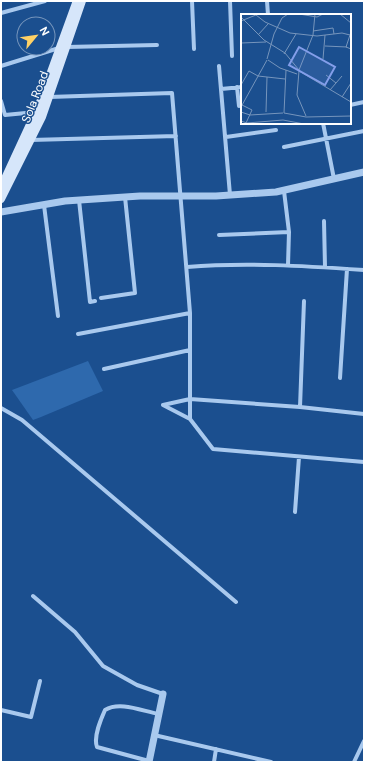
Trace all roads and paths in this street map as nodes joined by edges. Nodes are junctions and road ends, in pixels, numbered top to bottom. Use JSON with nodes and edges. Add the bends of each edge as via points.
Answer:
{"nodes":[{"id":1,"x":45,"y":1,"type":"edge"},
{"id":2,"x":76,"y":1,"type":"edge"},
{"id":3,"x":82,"y":1,"type":"edge"},
{"id":4,"x":192,"y":1,"type":"edge"},
{"id":5,"x":230,"y":1,"type":"edge"},
{"id":6,"x":267,"y":1,"type":"edge"},
{"id":7,"x":29,"y":3,"type":"edge"},
{"id":8,"x":1,"y":13,"type":"edge"},
{"id":9,"x":268,"y":14,"type":"edge"},
{"id":10,"x":157,"y":45,"type":"dead end"},
{"id":11,"x":63,"y":47,"type":"junction"},
{"id":12,"x":194,"y":49,"type":"dead end"},
{"id":13,"x":232,"y":56,"type":"dead end"},
{"id":14,"x":1,"y":66,"type":"edge"},
{"id":15,"x":219,"y":66,"type":"dead end"},
{"id":16,"x":240,"y":87,"type":"edge"},
{"id":17,"x":221,"y":90,"type":"junction"},
{"id":18,"x":49,"y":97,"type":"junction"},
{"id":19,"x":1,"y":101,"type":"edge"},
{"id":20,"x":364,"y":102,"type":"edge"},
{"id":21,"x":351,"y":105,"type":"edge"},
{"id":22,"x":239,"y":106,"type":"dead end"},
{"id":23,"x":36,"y":112,"type":"junction"},
{"id":24,"x":323,"y":124,"type":"edge"},
{"id":25,"x":276,"y":130,"type":"dead end"},
{"id":26,"x":364,"y":132,"type":"edge"},
{"id":27,"x":176,"y":136,"type":"junction"},
{"id":28,"x":226,"y":137,"type":"junction"},
{"id":29,"x":326,"y":139,"type":"junction"},
{"id":30,"x":31,"y":140,"type":"junction"},
{"id":31,"x":284,"y":147,"type":"dead end"},
{"id":32,"x":364,"y":172,"type":"edge"},
{"id":33,"x":334,"y":179,"type":"junction"},
{"id":34,"x":1,"y":187,"type":"edge"},
{"id":35,"x":284,"y":190,"type":"junction"},
{"id":36,"x":230,"y":195,"type":"junction"},
{"id":37,"x":182,"y":196,"type":"junction"},
{"id":38,"x":125,"y":197,"type":"junction"},
{"id":39,"x":1,"y":198,"type":"edge"},
{"id":40,"x":79,"y":200,"type":"junction"},
{"id":41,"x":44,"y":205,"type":"junction"},
{"id":42,"x":1,"y":212,"type":"edge"},
{"id":43,"x":324,"y":221,"type":"dead end"},
{"id":44,"x":289,"y":232,"type":"junction"},
{"id":45,"x":219,"y":235,"type":"dead end"},
{"id":46,"x":288,"y":265,"type":"junction"},
{"id":47,"x":187,"y":267,"type":"junction"},
{"id":48,"x":324,"y":267,"type":"junction"},
{"id":49,"x":347,"y":269,"type":"junction"},
{"id":50,"x":364,"y":270,"type":"edge"},
{"id":51,"x":101,"y":298,"type":"dead end"},
{"id":52,"x":95,"y":301,"type":"dead end"},
{"id":53,"x":304,"y":301,"type":"dead end"},
{"id":54,"x":190,"y":313,"type":"junction"},
{"id":55,"x":58,"y":316,"type":"dead end"},
{"id":56,"x":78,"y":334,"type":"dead end"},
{"id":57,"x":190,"y":350,"type":"junction"},
{"id":58,"x":104,"y":369,"type":"dead end"},
{"id":59,"x":340,"y":378,"type":"dead end"},
{"id":60,"x":190,"y":399,"type":"junction"},
{"id":61,"x":300,"y":407,"type":"junction"},
{"id":62,"x":1,"y":408,"type":"edge"},
{"id":63,"x":364,"y":414,"type":"edge"},
{"id":64,"x":190,"y":419,"type":"junction"},
{"id":65,"x":299,"y":457,"type":"junction"},
{"id":66,"x":364,"y":462,"type":"edge"},
{"id":67,"x":295,"y":512,"type":"dead end"},
{"id":68,"x":33,"y":596,"type":"dead end"},
{"id":69,"x":236,"y":602,"type":"dead end"},
{"id":70,"x":40,"y":681,"type":"dead end"},
{"id":71,"x":163,"y":694,"type":"joint"},
{"id":72,"x":1,"y":710,"type":"edge"},
{"id":73,"x":159,"y":714,"type":"junction"},
{"id":74,"x":154,"y":735,"type":"junction"},
{"id":75,"x":364,"y":741,"type":"edge"},
{"id":76,"x":216,"y":749,"type":"junction"},
{"id":77,"x":149,"y":762,"type":"edge"},
{"id":78,"x":214,"y":762,"type":"edge"},
{"id":79,"x":271,"y":762,"type":"edge"},
{"id":80,"x":354,"y":762,"type":"edge"}],
"edges":[{"from":1,"to":7,"type":"street"},
{"from":2,"to":11,"type":"main road","name":"Sola Road"},
{"from":3,"to":11,"type":"main road","name":"Sola Road"},
{"from":4,"to":12,"type":"street"},
{"from":5,"to":13,"type":"street"},
{"from":6,"to":9,"type":"street"},
{"from":7,"to":8,"type":"street"},
{"from":10,"to":11,"type":"street"},
{"from":11,"to":14,"type":"street"},
{"from":11,"to":18,"type":"main road","name":"Sola Road"},
{"from":11,"to":23,"type":"main road","name":"Sola Road"},
{"from":15,"to":17,"type":"street"},
{"from":16,"to":17,"type":"street"},
{"from":16,"to":22,"type":"street"},
{"from":17,"to":28,"type":"street"},
{"from":18,"to":27,"type":"street","via":[[172,93]]},
{"from":18,"to":30,"type":"main road","name":"Sola Road"},
{"from":19,"to":23,"type":"street","via":[[6,114]]},
{"from":20,"to":21,"type":"street"},
{"from":23,"to":34,"type":"main road","name":"Sola Road"},
{"from":24,"to":29,"type":"street"},
{"from":25,"to":28,"type":"street"},
{"from":26,"to":29,"type":"street"},
{"from":27,"to":30,"type":"street"},
{"from":27,"to":37,"type":"street"},
{"from":28,"to":36,"type":"street"},
{"from":29,"to":31,"type":"street"},
{"from":29,"to":33,"type":"street"},
{"from":30,"to":39,"type":"main road","name":"Sola Road"},
{"from":32,"to":33,"type":"street"},
{"from":33,"to":35,"type":"street"},
{"from":35,"to":36,"type":"street"},
{"from":35,"to":44,"type":"street"},
{"from":36,"to":37,"type":"street"},
{"from":37,"to":38,"type":"street"},
{"from":37,"to":47,"type":"street"},
{"from":38,"to":40,"type":"street"},
{"from":38,"to":51,"type":"street","via":[[135,293]]},
{"from":40,"to":41,"type":"street"},
{"from":40,"to":52,"type":"street","via":[[90,302]]},
{"from":41,"to":42,"type":"street"},
{"from":41,"to":55,"type":"street"},
{"from":43,"to":48,"type":"street"},
{"from":44,"to":45,"type":"street"},
{"from":44,"to":46,"type":"street"},
{"from":46,"to":47,"type":"street"},
{"from":46,"to":48,"type":"street"},
{"from":47,"to":54,"type":"street"},
{"from":48,"to":49,"type":"street"},
{"from":49,"to":50,"type":"street"},
{"from":49,"to":59,"type":"street"},
{"from":53,"to":61,"type":"street"},
{"from":54,"to":56,"type":"street"},
{"from":54,"to":57,"type":"street"},
{"from":57,"to":58,"type":"street"},
{"from":57,"to":60,"type":"street"},
{"from":60,"to":61,"type":"street"},
{"from":60,"to":64,"type":"street"},
{"from":60,"to":64,"type":"street","via":[[163,405]]},
{"from":61,"to":63,"type":"street"},
{"from":62,"to":69,"type":"street","via":[[33,429]]},
{"from":64,"to":65,"type":"street","via":[[213,449]]},
{"from":65,"to":66,"type":"street"},
{"from":65,"to":67,"type":"street"},
{"from":68,"to":71,"type":"street","via":[[75,632],[103,666],[137,685]]},
{"from":70,"to":72,"type":"street","via":[[31,717]]},
{"from":71,"to":73,"type":"street"},
{"from":73,"to":74,"type":"street"},
{"from":73,"to":77,"type":"street","via":[[118,706],[110,707],[105,710],[97,734],[96,747]]},
{"from":74,"to":76,"type":"street"},
{"from":74,"to":77,"type":"street"},
{"from":75,"to":80,"type":"street"},
{"from":76,"to":78,"type":"street"},
{"from":76,"to":79,"type":"street"}]}
